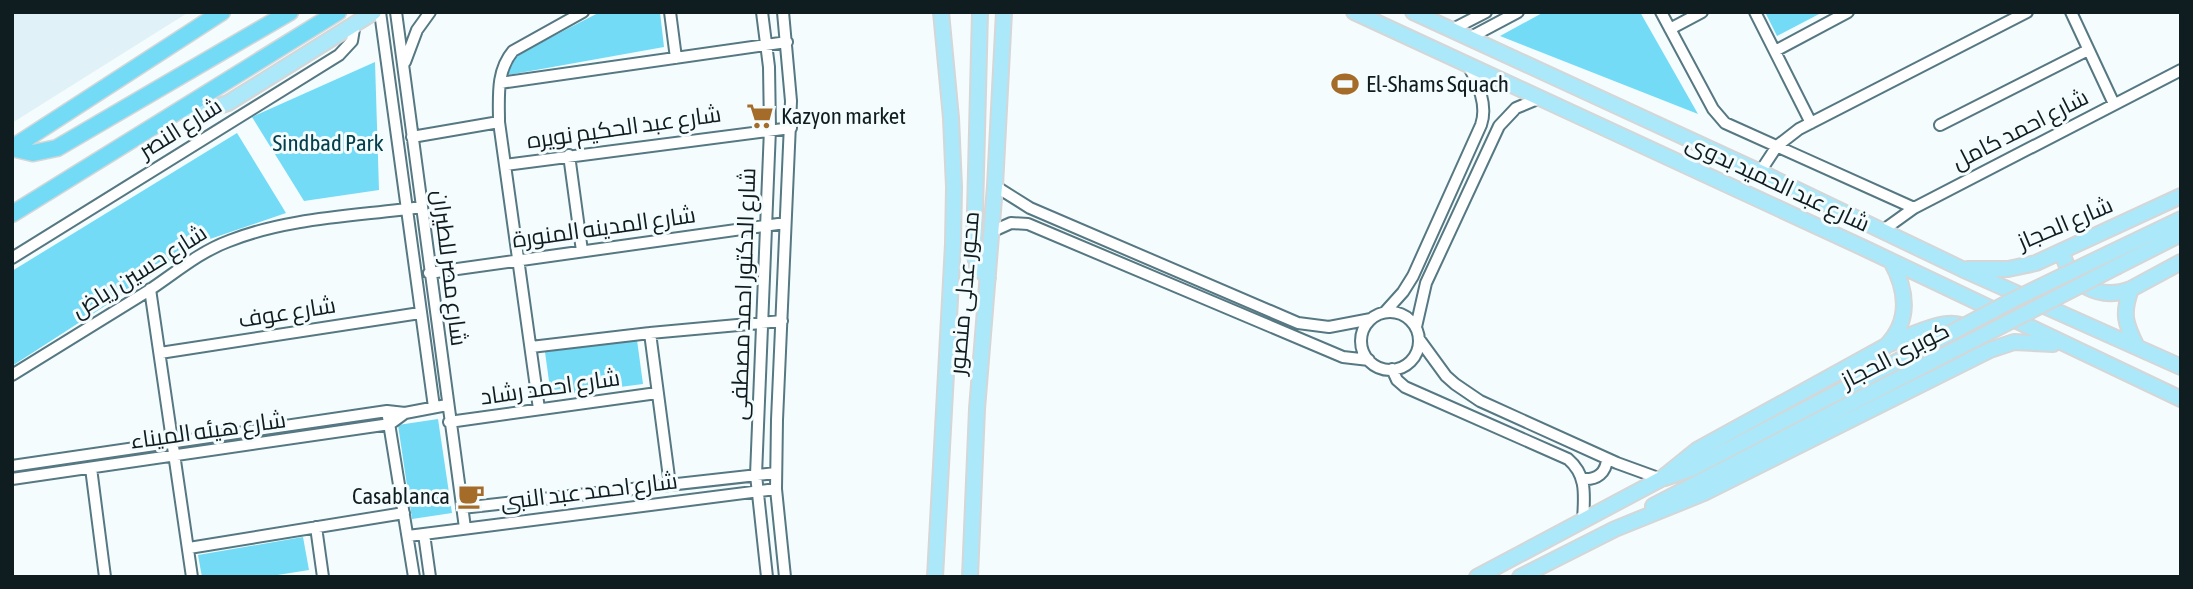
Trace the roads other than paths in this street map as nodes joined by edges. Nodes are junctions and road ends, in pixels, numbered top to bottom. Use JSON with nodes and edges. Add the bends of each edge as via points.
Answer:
{"nodes":[{"id":1,"x":222,"y":12,"type":"edge"},
{"id":2,"x":289,"y":12,"type":"edge"},
{"id":3,"x":338,"y":12,"type":"edge"},
{"id":4,"x":377,"y":12,"type":"edge"},
{"id":5,"x":396,"y":12,"type":"edge"},
{"id":6,"x":430,"y":12,"type":"edge"},
{"id":7,"x":583,"y":12,"type":"edge"},
{"id":8,"x":670,"y":12,"type":"edge"},
{"id":9,"x":762,"y":12,"type":"edge"},
{"id":10,"x":783,"y":12,"type":"edge"},
{"id":11,"x":941,"y":12,"type":"edge"},
{"id":12,"x":980,"y":12,"type":"edge"},
{"id":13,"x":1004,"y":12,"type":"edge"},
{"id":14,"x":1354,"y":12,"type":"edge"},
{"id":15,"x":1413,"y":12,"type":"edge"},
{"id":16,"x":1486,"y":12,"type":"edge"},
{"id":17,"x":1518,"y":12,"type":"edge"},
{"id":18,"x":1661,"y":12,"type":"edge"},
{"id":19,"x":1702,"y":12,"type":"edge"},
{"id":20,"x":1755,"y":12,"type":"edge"},
{"id":21,"x":1848,"y":12,"type":"edge"},
{"id":22,"x":2027,"y":12,"type":"edge"},
{"id":23,"x":2070,"y":12,"type":"edge"},
{"id":24,"x":355,"y":23,"type":"junction"},
{"id":25,"x":1670,"y":29,"type":"junction"},
{"id":26,"x":1451,"y":30,"type":"junction"},
{"id":27,"x":1469,"y":38,"type":"junction"},
{"id":28,"x":787,"y":42,"type":"junction"},
{"id":29,"x":766,"y":45,"type":"junction"},
{"id":30,"x":2088,"y":50,"type":"junction"},
{"id":31,"x":1775,"y":51,"type":"junction"},
{"id":32,"x":676,"y":58,"type":"junction"},
{"id":33,"x":1468,"y":65,"type":"junction"},
{"id":34,"x":403,"y":68,"type":"junction"},
{"id":35,"x":2181,"y":70,"type":"edge"},
{"id":36,"x":499,"y":83,"type":"junction"},
{"id":37,"x":1540,"y":99,"type":"junction"},
{"id":38,"x":2114,"y":104,"type":"junction"},
{"id":39,"x":183,"y":110,"type":"junction"},
{"id":40,"x":1484,"y":110,"type":"junction"},
{"id":41,"x":1504,"y":119,"type":"junction"},
{"id":42,"x":499,"y":122,"type":"junction"},
{"id":43,"x":1811,"y":123,"type":"junction"},
{"id":44,"x":1940,"y":125,"type":"dead end"},
{"id":45,"x":791,"y":128,"type":"junction"},
{"id":46,"x":771,"y":129,"type":"junction"},
{"id":47,"x":412,"y":137,"type":"junction"},
{"id":48,"x":1777,"y":146,"type":"junction"},
{"id":49,"x":12,"y":148,"type":"edge"},
{"id":50,"x":569,"y":155,"type":"junction"},
{"id":51,"x":505,"y":164,"type":"junction"},
{"id":52,"x":1760,"y":172,"type":"junction"},
{"id":53,"x":995,"y":186,"type":"junction"},
{"id":54,"x":2181,"y":196,"type":"edge"},
{"id":55,"x":1021,"y":204,"type":"junction"},
{"id":56,"x":422,"y":207,"type":"junction"},
{"id":57,"x":1914,"y":208,"type":"junction"},
{"id":58,"x":407,"y":209,"type":"junction"},
{"id":59,"x":12,"y":214,"type":"edge"},
{"id":60,"x":2181,"y":219,"type":"edge"},
{"id":61,"x":1017,"y":222,"type":"junction"},
{"id":62,"x":785,"y":223,"type":"junction"},
{"id":63,"x":766,"y":226,"type":"junction"},
{"id":64,"x":1882,"y":231,"type":"junction"},
{"id":65,"x":991,"y":232,"type":"junction"},
{"id":66,"x":2181,"y":234,"type":"edge"},
{"id":67,"x":582,"y":251,"type":"junction"},
{"id":68,"x":2062,"y":252,"type":"junction"},
{"id":69,"x":12,"y":258,"type":"edge"},
{"id":70,"x":518,"y":260,"type":"junction"},
{"id":71,"x":1891,"y":261,"type":"junction"},
{"id":72,"x":2181,"y":262,"type":"edge"},
{"id":73,"x":1962,"y":269,"type":"junction"},
{"id":74,"x":429,"y":273,"type":"junction"},
{"id":75,"x":988,"y":278,"type":"junction"},
{"id":76,"x":150,"y":289,"type":"junction"},
{"id":77,"x":2131,"y":289,"type":"junction"},
{"id":78,"x":1385,"y":312,"type":"junction"},
{"id":79,"x":420,"y":313,"type":"junction"},
{"id":80,"x":1371,"y":319,"type":"junction"},
{"id":81,"x":782,"y":321,"type":"junction"},
{"id":82,"x":764,"y":322,"type":"junction"},
{"id":83,"x":1416,"y":327,"type":"junction"},
{"id":84,"x":650,"y":333,"type":"junction"},
{"id":85,"x":1419,"y":339,"type":"junction"},
{"id":86,"x":1886,"y":346,"type":"junction"},
{"id":87,"x":2066,"y":346,"type":"junction"},
{"id":88,"x":531,"y":347,"type":"junction"},
{"id":89,"x":2137,"y":347,"type":"junction"},
{"id":90,"x":160,"y":353,"type":"junction"},
{"id":91,"x":1369,"y":360,"type":"junction"},
{"id":92,"x":1969,"y":360,"type":"junction"},
{"id":93,"x":2181,"y":368,"type":"edge"},
{"id":94,"x":1392,"y":369,"type":"junction"},
{"id":95,"x":12,"y":375,"type":"edge"},
{"id":96,"x":657,"y":393,"type":"junction"},
{"id":97,"x":2181,"y":399,"type":"edge"},
{"id":98,"x":447,"y":405,"type":"junction"},
{"id":99,"x":434,"y":407,"type":"junction"},
{"id":100,"x":539,"y":409,"type":"junction"},
{"id":101,"x":387,"y":411,"type":"junction"},
{"id":102,"x":405,"y":413,"type":"junction"},
{"id":103,"x":449,"y":422,"type":"junction"},
{"id":104,"x":390,"y":424,"type":"junction"},
{"id":105,"x":174,"y":442,"type":"junction"},
{"id":106,"x":176,"y":456,"type":"junction"},
{"id":107,"x":1607,"y":459,"type":"junction"},
{"id":108,"x":12,"y":466,"type":"edge"},
{"id":109,"x":91,"y":468,"type":"junction"},
{"id":110,"x":776,"y":473,"type":"junction"},
{"id":111,"x":756,"y":475,"type":"junction"},
{"id":112,"x":12,"y":479,"type":"edge"},
{"id":113,"x":1583,"y":479,"type":"junction"},
{"id":114,"x":1661,"y":479,"type":"junction"},
{"id":115,"x":670,"y":485,"type":"junction"},
{"id":116,"x":776,"y":489,"type":"junction"},
{"id":117,"x":757,"y":490,"type":"junction"},
{"id":118,"x":462,"y":508,"type":"junction"},
{"id":119,"x":404,"y":513,"type":"junction"},
{"id":120,"x":1583,"y":521,"type":"junction"},
{"id":121,"x":1632,"y":522,"type":"junction"},
{"id":122,"x":316,"y":527,"type":"junction"},
{"id":123,"x":465,"y":528,"type":"junction"},
{"id":124,"x":424,"y":534,"type":"junction"},
{"id":125,"x":408,"y":536,"type":"junction"},
{"id":126,"x":189,"y":548,"type":"junction"},
{"id":127,"x":972,"y":574,"type":"edge"},
{"id":128,"x":105,"y":577,"type":"edge"},
{"id":129,"x":192,"y":577,"type":"edge"},
{"id":130,"x":323,"y":577,"type":"edge"},
{"id":131,"x":414,"y":577,"type":"edge"},
{"id":132,"x":429,"y":577,"type":"edge"},
{"id":133,"x":767,"y":577,"type":"edge"},
{"id":134,"x":785,"y":577,"type":"edge"},
{"id":135,"x":935,"y":577,"type":"edge"},
{"id":136,"x":1477,"y":577,"type":"edge"},
{"id":137,"x":1520,"y":577,"type":"edge"}],
"edges":[{"from":1,"to":49,"type":"highway"},
{"from":2,"to":49,"type":"highway","via":[[49,152]]},
{"from":3,"to":39,"type":"highway"},
{"from":4,"to":24,"type":"main road"},
{"from":4,"to":58,"type":"street","name":"شارع مصر للطيران"},
{"from":5,"to":34,"type":"street","name":"شارع مصر للطيران"},
{"from":6,"to":34,"type":"street","via":[[411,42]]},
{"from":7,"to":36,"type":"street","via":[[513,51],[505,60]]},
{"from":8,"to":32,"type":"street"},
{"from":9,"to":29,"type":"street","name":"شارع الدكتور احمد مصطفى"},
{"from":10,"to":28,"type":"street","name":"شارع الدكتور احمد مصطفى"},
{"from":11,"to":135,"type":"main road","name":"محور عدلى منصور","via":[[954,187]]},
{"from":12,"to":75,"type":"main road","via":[[974,251],[977,266]]},
{"from":13,"to":53,"type":"main road","name":"محور عدلى منصور"},
{"from":14,"to":33,"type":"main road","name":"شارع عبد الحميد بدوى"},
{"from":15,"to":26,"type":"main road","name":"شارع عبد الحميد بدوى"},
{"from":16,"to":26,"type":"street"},
{"from":17,"to":27,"type":"street"},
{"from":18,"to":25,"type":"street"},
{"from":19,"to":25,"type":"street"},
{"from":20,"to":31,"type":"street"},
{"from":21,"to":31,"type":"street"},
{"from":22,"to":43,"type":"street"},
{"from":23,"to":30,"type":"street"},
{"from":24,"to":39,"type":"main road","via":[[228,103],[206,110]]},
{"from":24,"to":69,"type":"street","name":"شارع النصر","via":[[352,41],[339,55]]},
{"from":25,"to":48,"type":"street","via":[[1718,117]]},
{"from":26,"to":27,"type":"main road","name":"شارع عبد الحميد بدوى"},
{"from":27,"to":52,"type":"main road","name":"شارع عبد الحميد بدوى"},
{"from":28,"to":29,"type":"street"},
{"from":28,"to":45,"type":"street","name":"شارع الدكتور احمد مصطفى"},
{"from":29,"to":32,"type":"street"},
{"from":29,"to":46,"type":"street","name":"شارع الدكتور احمد مصطفى"},
{"from":30,"to":38,"type":"street"},
{"from":30,"to":44,"type":"street"},
{"from":31,"to":43,"type":"street"},
{"from":32,"to":36,"type":"street"},
{"from":33,"to":37,"type":"main road","name":"شارع عبد الحميد بدوى"},
{"from":33,"to":40,"type":"street"},
{"from":34,"to":47,"type":"street","name":"شارع مصر للطيران"},
{"from":35,"to":38,"type":"street","name":"شارع احمد كامل"},
{"from":36,"to":42,"type":"street"},
{"from":37,"to":41,"type":"street","via":[[1516,108]]},
{"from":37,"to":71,"type":"main road","name":"شارع عبد الحميد بدوى"},
{"from":38,"to":57,"type":"street","name":"شارع احمد كامل"},
{"from":39,"to":59,"type":"highway"},
{"from":40,"to":41,"type":"street"},
{"from":40,"to":78,"type":"street","via":[[1479,131],[1413,276]]},
{"from":41,"to":83,"type":"street","via":[[1426,283]]},
{"from":42,"to":47,"type":"street"},
{"from":42,"to":51,"type":"street"},
{"from":43,"to":48,"type":"street"},
{"from":45,"to":46,"type":"street","name":"شارع عبد الحكيم نويره"},
{"from":45,"to":62,"type":"street","name":"شارع الدكتور احمد مصطفى"},
{"from":46,"to":50,"type":"street","name":"شارع عبد الحكيم نويره"},
{"from":46,"to":63,"type":"street","name":"شارع الدكتور احمد مصطفى"},
{"from":47,"to":56,"type":"street","name":"شارع مصر للطيران"},
{"from":48,"to":52,"type":"street"},
{"from":48,"to":57,"type":"street"},
{"from":50,"to":51,"type":"street","name":"شارع عبد الحكيم نويره"},
{"from":50,"to":67,"type":"street"},
{"from":51,"to":70,"type":"street"},
{"from":52,"to":64,"type":"main road","name":"شارع عبد الحميد بدوى"},
{"from":53,"to":55,"type":"street"},
{"from":53,"to":65,"type":"main road","name":"محور عدلى منصور"},
{"from":54,"to":68,"type":"main road","name":"شارع الحجاز"},
{"from":55,"to":61,"type":"street"},
{"from":55,"to":80,"type":"street","via":[[1298,323],[1329,327]]},
{"from":56,"to":58,"type":"street","name":"شارع حسين رياض"},
{"from":56,"to":74,"type":"street","name":"شارع مصر للطيران"},
{"from":57,"to":64,"type":"street","name":"شارع احمد كامل"},
{"from":58,"to":76,"type":"street","name":"شارع حسين رياض","via":[[310,221],[229,241]]},
{"from":58,"to":79,"type":"street","name":"شارع مصر للطيران"},
{"from":60,"to":114,"type":"main road","name":"كوبرى الحجاز","bridge":true,"via":[[2013,300],[1691,469]]},
{"from":61,"to":65,"type":"street"},
{"from":61,"to":91,"type":"street","via":[[1343,356]]},
{"from":62,"to":63,"type":"street","name":"شارع المدينه المنورة"},
{"from":62,"to":81,"type":"street","name":"شارع الدكتور احمد مصطفى"},
{"from":63,"to":67,"type":"street","name":"شارع المدينه المنورة"},
{"from":63,"to":82,"type":"street","name":"شارع الدكتور احمد مصطفى"},
{"from":64,"to":73,"type":"main road","name":"شارع عبد الحميد بدوى"},
{"from":65,"to":75,"type":"main road","name":"محور عدلى منصور"},
{"from":66,"to":121,"type":"main road","name":"كوبرى الحجاز","bridge":true,"via":[[1675,494]]},
{"from":67,"to":70,"type":"street","name":"شارع المدينه المنورة"},
{"from":68,"to":73,"type":"main road","name":"شارع الحجاز","via":[[2022,267]]},
{"from":68,"to":77,"type":"main road","via":[[2068,269],[2087,288],[2114,294]]},
{"from":70,"to":74,"type":"street","name":"شارع المدينه المنورة"},
{"from":70,"to":88,"type":"street"},
{"from":71,"to":86,"type":"main road","via":[[1903,288],[1905,308],[1896,336]]},
{"from":71,"to":87,"type":"main road","name":"شارع عبد الحميد بدوى"},
{"from":72,"to":77,"type":"main road"},
{"from":73,"to":89,"type":"main road","name":"شارع عبد الحميد بدوى"},
{"from":74,"to":98,"type":"street","name":"شارع مصر للطيران"},
{"from":75,"to":127,"type":"main road","name":"محور عدلى منصور","via":[[977,409]]},
{"from":76,"to":90,"type":"street"},
{"from":76,"to":95,"type":"street","name":"شارع حسين رياض"},
{"from":77,"to":89,"type":"main road","via":[[2125,322]]},
{"from":78,"to":80,"type":"street"},
{"from":78,"to":83,"type":"street","via":[[1403,315]]},
{"from":79,"to":90,"type":"street","name":"شارع عوف"},
{"from":79,"to":99,"type":"street","name":"شارع مصر للطيران"},
{"from":80,"to":91,"type":"street","via":[[1362,336]]},
{"from":81,"to":82,"type":"street"},
{"from":81,"to":110,"type":"street","name":"شارع الدكتور احمد مصطفى"},
{"from":82,"to":84,"type":"street"},
{"from":82,"to":111,"type":"street","name":"شارع الدكتور احمد مصطفى"},
{"from":83,"to":85,"type":"street"},
{"from":84,"to":88,"type":"street"},
{"from":84,"to":96,"type":"street"},
{"from":85,"to":94,"type":"street","via":[[1409,362]]},
{"from":85,"to":107,"type":"street","via":[[1446,376],[1468,394]]},
{"from":86,"to":92,"type":"main road","via":[[1942,323],[1953,323],[1970,337]]},
{"from":86,"to":114,"type":"main road","via":[[1697,450]]},
{"from":87,"to":92,"type":"main road","via":[[2014,342]]},
{"from":87,"to":97,"type":"main road","name":"شارع عبد الحميد بدوى"},
{"from":88,"to":100,"type":"street"},
{"from":89,"to":93,"type":"main road","name":"شارع عبد الحميد بدوى"},
{"from":90,"to":105,"type":"street"},
{"from":91,"to":94,"type":"street"},
{"from":92,"to":121,"type":"main road","via":[[1704,493]]},
{"from":94,"to":113,"type":"street","via":[[1405,387],[1563,455]]},
{"from":96,"to":100,"type":"street","name":"شارع احمد رشاد"},
{"from":96,"to":115,"type":"street"},
{"from":98,"to":99,"type":"street","name":"شارع هيئه الميناء"},
{"from":98,"to":103,"type":"street","name":"شارع مصر للطيران"},
{"from":99,"to":102,"type":"street","name":"شارع هيئه الميناء"},
{"from":100,"to":103,"type":"street","name":"شارع احمد رشاد"},
{"from":101,"to":102,"type":"street","name":"شارع هيئه الميناء"},
{"from":101,"to":104,"type":"street"},
{"from":101,"to":105,"type":"street","name":"شارع هيئه الميناء"},
{"from":102,"to":104,"type":"street","name":"شارع هيئه الميناء"},
{"from":103,"to":118,"type":"street","name":"شارع مصر للطيران"},
{"from":104,"to":106,"type":"street","name":"شارع هيئه الميناء"},
{"from":104,"to":119,"type":"street"},
{"from":105,"to":106,"type":"street"},
{"from":105,"to":108,"type":"street","name":"شارع هيئه الميناء"},
{"from":106,"to":109,"type":"street","name":"شارع هيئه الميناء"},
{"from":106,"to":126,"type":"street"},
{"from":107,"to":113,"type":"street","via":[[1600,475]]},
{"from":107,"to":114,"type":"street"},
{"from":109,"to":112,"type":"street","name":"شارع هيئه الميناء"},
{"from":109,"to":128,"type":"street"},
{"from":110,"to":111,"type":"street","name":"شارع احمد عبد النبى"},
{"from":110,"to":116,"type":"street","name":"شارع الدكتور احمد مصطفى"},
{"from":111,"to":115,"type":"street","name":"شارع احمد عبد النبى"},
{"from":111,"to":117,"type":"street","name":"شارع الدكتور احمد مصطفى"},
{"from":113,"to":120,"type":"street"},
{"from":114,"to":120,"type":"main road"},
{"from":115,"to":118,"type":"street","name":"شارع احمد عبد النبى"},
{"from":116,"to":117,"type":"street","name":"شارع احمد عبد النبى"},
{"from":116,"to":134,"type":"street","name":"شارع الدكتور احمد مصطفى"},
{"from":117,"to":123,"type":"street","name":"شارع احمد عبد النبى"},
{"from":117,"to":133,"type":"street","name":"شارع الدكتور احمد مصطفى"},
{"from":118,"to":123,"type":"street","name":"شارع مصر للطيران"},
{"from":119,"to":122,"type":"street"},
{"from":119,"to":125,"type":"street"},
{"from":120,"to":136,"type":"main road"},
{"from":121,"to":137,"type":"main road"},
{"from":122,"to":126,"type":"street"},
{"from":122,"to":130,"type":"street"},
{"from":123,"to":124,"type":"street","name":"شارع احمد عبد النبى"},
{"from":124,"to":125,"type":"street","name":"شارع احمد عبد النبى"},
{"from":124,"to":132,"type":"street"},
{"from":125,"to":131,"type":"street"},
{"from":126,"to":129,"type":"street"}]}
